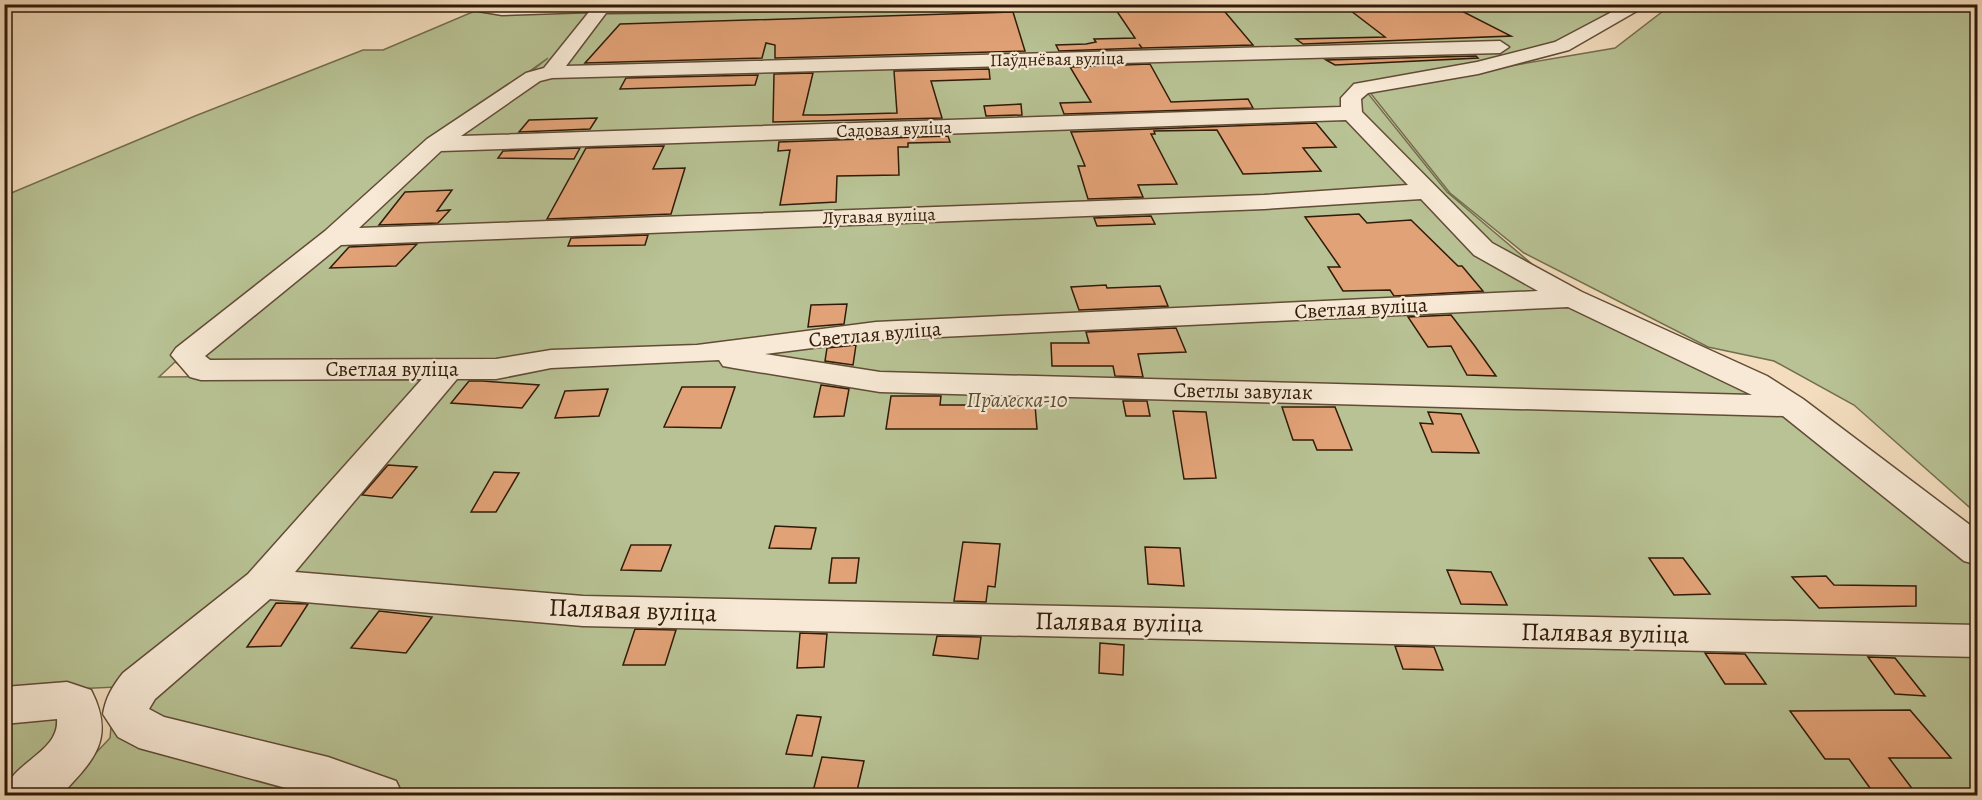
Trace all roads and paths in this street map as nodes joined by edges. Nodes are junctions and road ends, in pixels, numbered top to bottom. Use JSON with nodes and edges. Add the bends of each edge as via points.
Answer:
{"nodes":[{"id":1,"x":963,"y":4,"type":"edge"},
{"id":2,"x":1641,"y":4,"type":"edge"},
{"id":3,"x":608,"y":6,"type":"edge"},
{"id":4,"x":472,"y":7,"type":"edge"},
{"id":5,"x":1562,"y":46,"type":"junction"},
{"id":6,"x":552,"y":72,"type":"junction"},
{"id":7,"x":1352,"y":113,"type":"junction"},
{"id":8,"x":435,"y":144,"type":"junction"},
{"id":9,"x":1424,"y":191,"type":"junction"},
{"id":10,"x":334,"y":237,"type":"junction"},
{"id":11,"x":1572,"y":298,"type":"junction"},
{"id":12,"x":697,"y":354,"type":"junction"},
{"id":13,"x":448,"y":369,"type":"junction"},
{"id":14,"x":1791,"y":406,"type":"junction"},
{"id":15,"x":1977,"y":551,"type":"edge"},
{"id":16,"x":262,"y":584,"type":"junction"},
{"id":17,"x":1977,"y":641,"type":"edge"},
{"id":18,"x":4,"y":706,"type":"edge"},
{"id":19,"x":27,"y":795,"type":"edge"},
{"id":20,"x":379,"y":795,"type":"edge"}],
"edges":[{"from":1,"to":3,"type":"street","via":[[793,9]]},
{"from":2,"to":5,"type":"street"},
{"from":3,"to":4,"type":"street"},
{"from":3,"to":6,"type":"street"},
{"from":5,"to":6,"type":"street","name":"Паўднёвая вуліца"},
{"from":5,"to":7,"type":"street","via":[[1478,68],[1361,88],[1351,98]]},
{"from":6,"to":8,"type":"street","via":[[533,77]]},
{"from":7,"to":8,"type":"street","name":"Садовая вуліца"},
{"from":7,"to":9,"type":"street"},
{"from":8,"to":10,"type":"street"},
{"from":9,"to":10,"type":"street","name":"Лугавая вуліца","via":[[1264,202]]},
{"from":9,"to":11,"type":"street","via":[[1482,249]]},
{"from":10,"to":13,"type":"street","name":"Светлая вуліца","via":[[187,355],[201,370]]},
{"from":11,"to":12,"type":"street","name":"Светлая вуліца","via":[[876,331]]},
{"from":11,"to":14,"type":"street","via":[[1756,383]]},
{"from":12,"to":13,"type":"street","name":"Светлая вуліца","via":[[551,359],[496,369]]},
{"from":12,"to":14,"type":"street","name":"Светлы завулак","via":[[880,382]]},
{"from":13,"to":16,"type":"street"},
{"from":14,"to":15,"type":"street"},
{"from":16,"to":17,"type":"street","name":"Палявая вуліца","via":[[583,610]]},
{"from":16,"to":20,"type":"street","via":[[140,686],[128,699],[126,714],[134,724],[156,734]]},
{"from":18,"to":19,"type":"street","via":[[67,700],[75,703],[81,717],[80,735]]}]}
